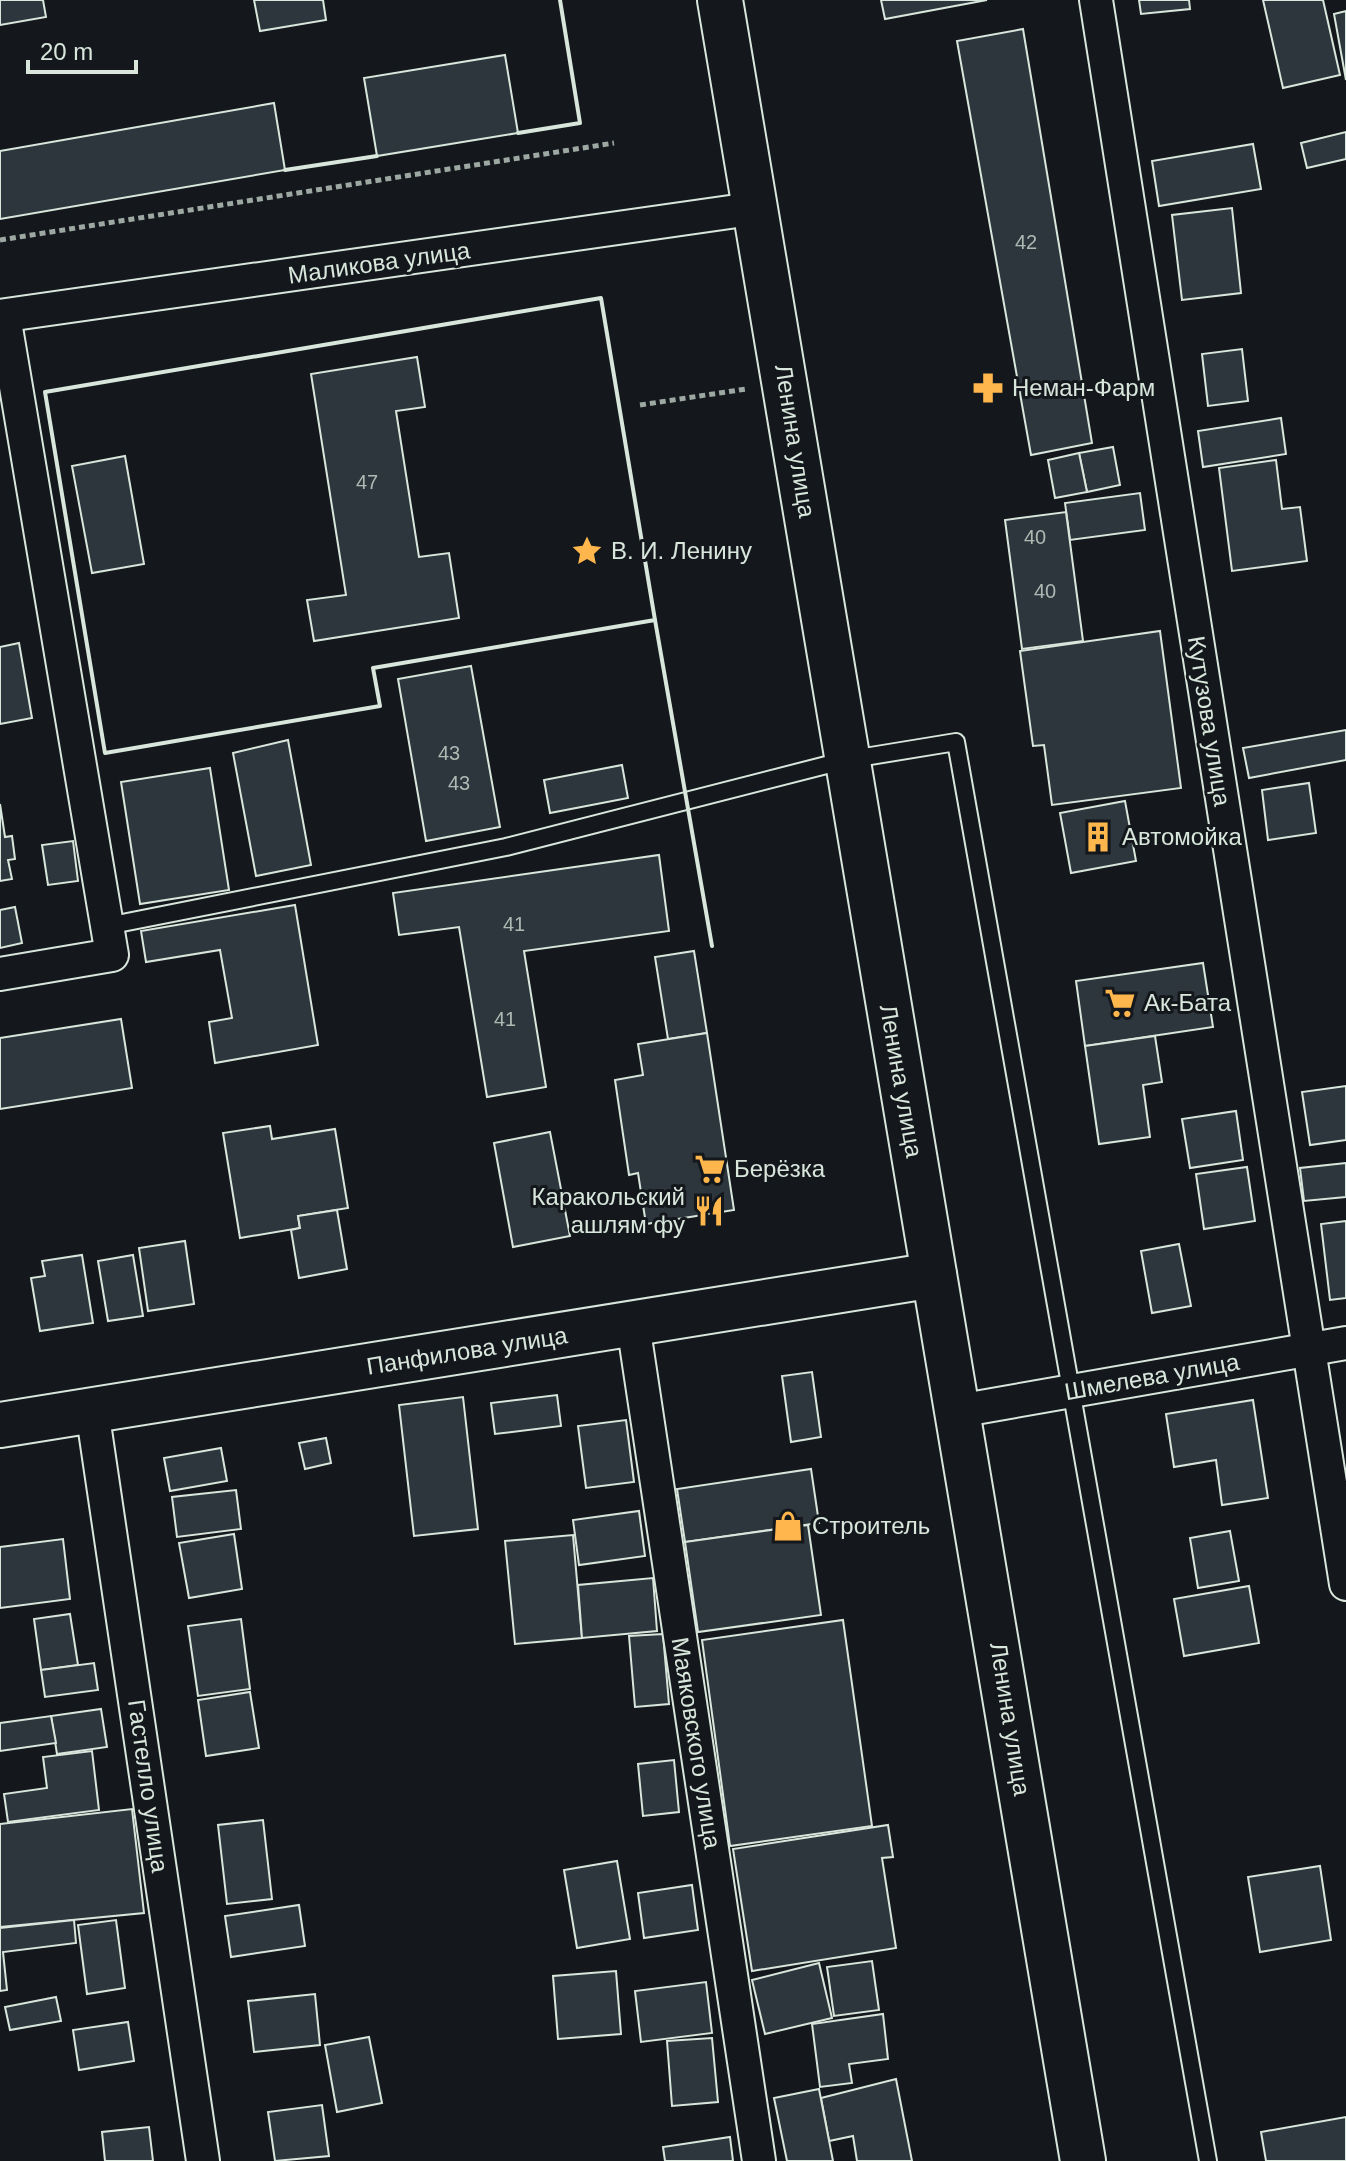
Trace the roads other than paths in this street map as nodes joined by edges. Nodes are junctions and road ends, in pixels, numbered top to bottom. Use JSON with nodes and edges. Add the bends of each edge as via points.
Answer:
{"nodes":[{"id":1,"x":720,"y":0,"type":"edge"},
{"id":2,"x":1096,"y":0,"type":"edge"},
{"id":3,"x":758,"y":208,"type":"junction"},
{"id":4,"x":2,"y":316,"type":"edge"},
{"id":5,"x":846,"y":760,"type":"junction"},
{"id":6,"x":107,"y":926,"type":"junction"},
{"id":7,"x":0,"y":974,"type":"edge"},
{"id":8,"x":934,"y":1275,"type":"junction"},
{"id":9,"x":633,"y":1324,"type":"junction"},
{"id":10,"x":1346,"y":1343,"type":"edge"},
{"id":11,"x":1309,"y":1350,"type":"junction"},
{"id":12,"x":1072,"y":1392,"type":"junction"},
{"id":13,"x":92,"y":1410,"type":"junction"},
{"id":14,"x":958,"y":1411,"type":"junction"},
{"id":15,"x":0,"y":1425,"type":"edge"},
{"id":16,"x":1346,"y":1584,"type":"edge"},
{"id":17,"x":203,"y":2161,"type":"edge"},
{"id":18,"x":759,"y":2161,"type":"edge"},
{"id":19,"x":1083,"y":2161,"type":"edge"},
{"id":20,"x":1208,"y":2161,"type":"edge"}],
"edges":[{"from":1,"to":3,"type":"main road","name":"Ленина улица"},
{"from":2,"to":11,"type":"street","name":"Кутузова улица"},
{"from":3,"to":4,"type":"street","name":"Маликова улица"},
{"from":3,"to":5,"type":"main road","name":"Ленина улица"},
{"from":4,"to":6,"type":"street"},
{"from":5,"to":6,"type":"lane","via":[[506,847]]},
{"from":5,"to":8,"type":"main road","name":"Ленина улица"},
{"from":5,"to":12,"type":"lane","via":[[956,742]]},
{"from":6,"to":7,"type":"street","via":[[112,955]]},
{"from":8,"to":9,"type":"main road","name":"Панфилова улица"},
{"from":8,"to":14,"type":"main road","name":"Ленина улица"},
{"from":9,"to":13,"type":"main road","name":"Панфилова улица"},
{"from":9,"to":18,"type":"street","name":"Маяковского улица"},
{"from":10,"to":11,"type":"street","name":"Шмелева улица"},
{"from":11,"to":12,"type":"street","name":"Шмелева улица"},
{"from":11,"to":16,"type":"street","name":"Кутузова улица"},
{"from":12,"to":14,"type":"street","name":"Шмелева улица"},
{"from":12,"to":20,"type":"lane"},
{"from":13,"to":15,"type":"main road","name":"Панфилова улица"},
{"from":13,"to":17,"type":"street","name":"Гастелло улица"},
{"from":14,"to":19,"type":"main road","name":"Ленина улица"}]}
